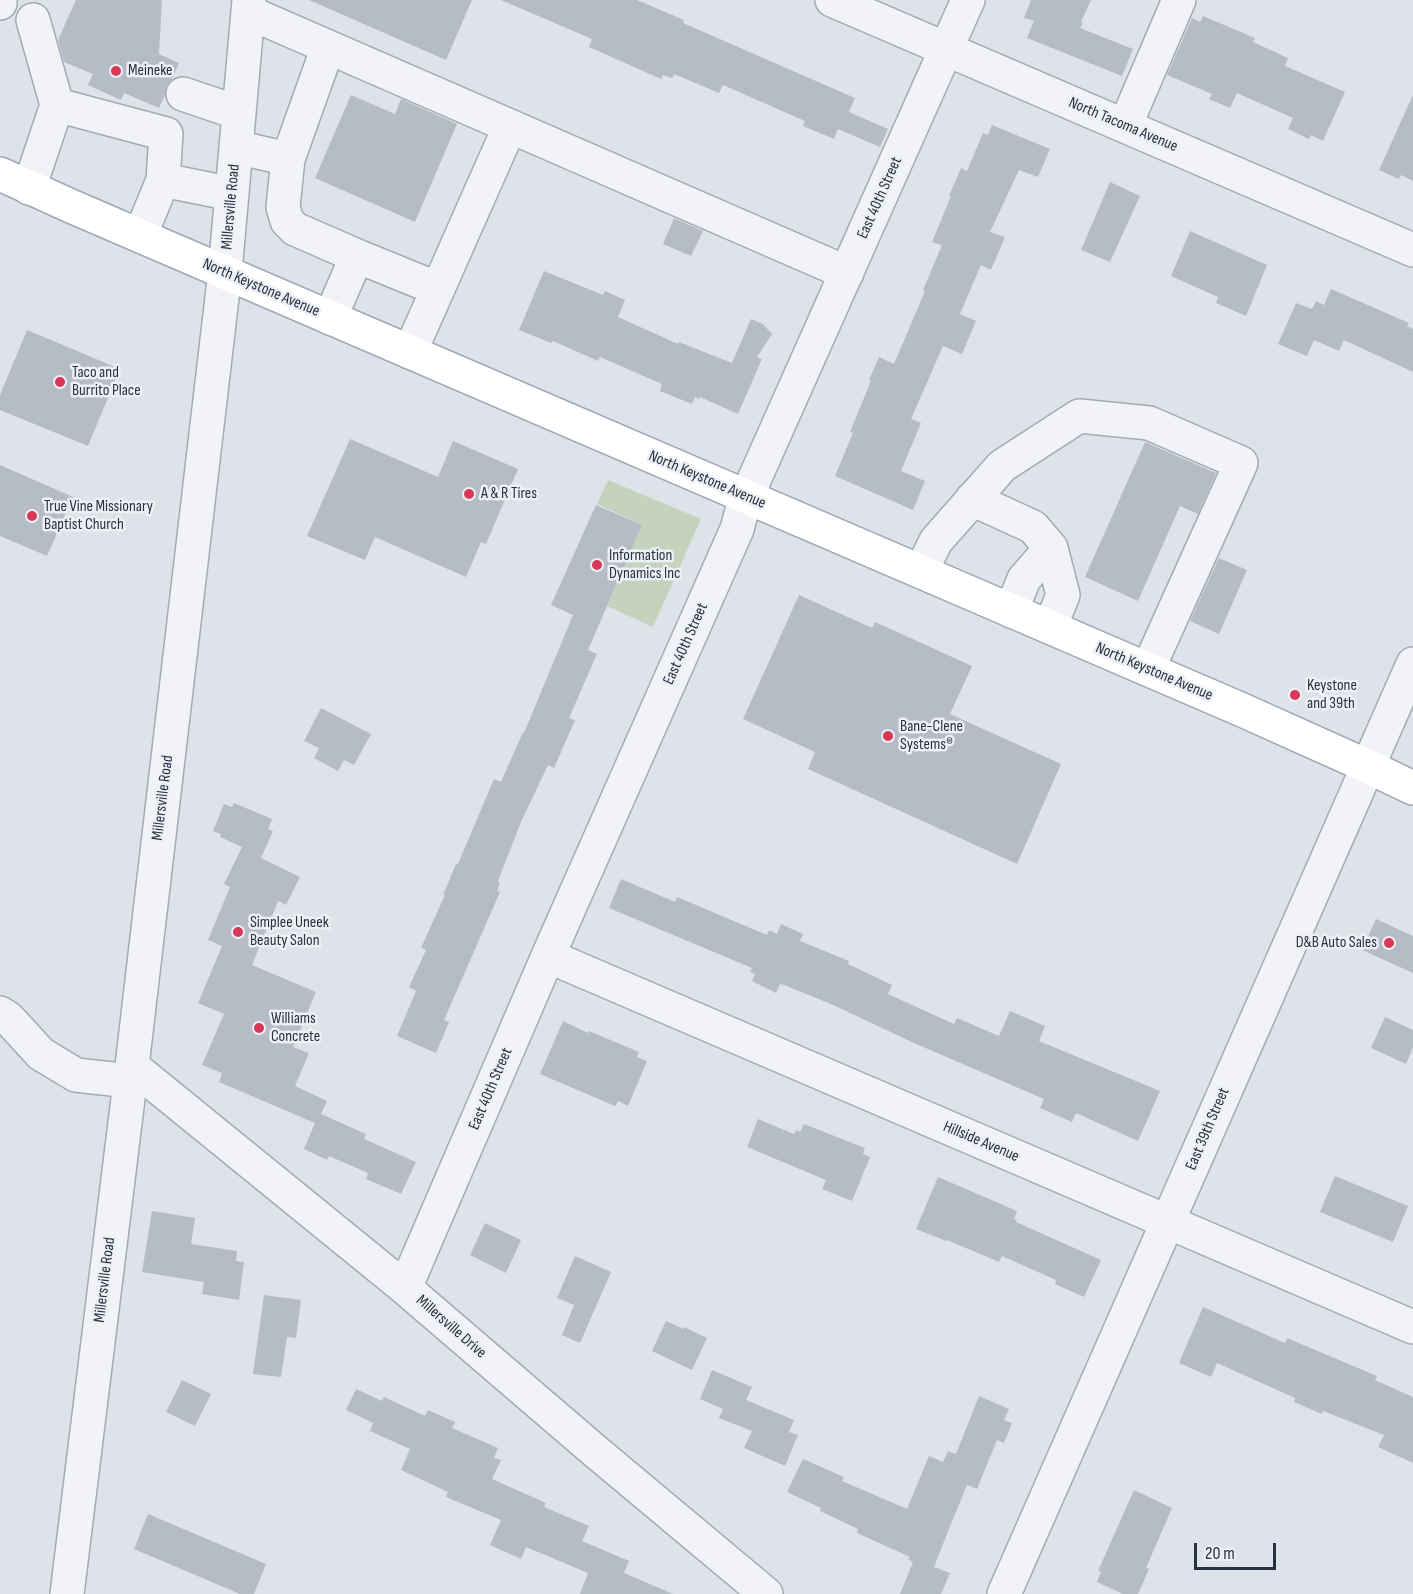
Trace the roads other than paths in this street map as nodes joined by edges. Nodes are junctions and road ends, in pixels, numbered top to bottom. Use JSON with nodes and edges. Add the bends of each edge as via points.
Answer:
{"nodes":[{"id":1,"x":832,"y":0,"type":"edge"},
{"id":2,"x":968,"y":0,"type":"edge"},
{"id":3,"x":1179,"y":0,"type":"edge"},
{"id":4,"x":248,"y":6,"type":"edge"},
{"id":5,"x":33,"y":20,"type":"dead end"},
{"id":6,"x":328,"y":47,"type":"junction"},
{"id":7,"x":947,"y":50,"type":"junction"},
{"id":8,"x":183,"y":94,"type":"dead end"},
{"id":9,"x":57,"y":105,"type":"junction"},
{"id":10,"x":239,"y":113,"type":"junction"},
{"id":11,"x":510,"y":126,"type":"junction"},
{"id":12,"x":1125,"y":126,"type":"junction"},
{"id":13,"x":236,"y":147,"type":"junction"},
{"id":14,"x":288,"y":159,"type":"junction"},
{"id":15,"x":0,"y":174,"type":"edge"},
{"id":16,"x":163,"y":180,"type":"junction"},
{"id":17,"x":29,"y":188,"type":"junction"},
{"id":18,"x":232,"y":194,"type":"junction"},
{"id":19,"x":140,"y":236,"type":"junction"},
{"id":20,"x":1413,"y":250,"type":"edge"},
{"id":21,"x":357,"y":256,"type":"junction"},
{"id":22,"x":225,"y":272,"type":"junction"},
{"id":23,"x":847,"y":273,"type":"junction"},
{"id":24,"x":438,"y":289,"type":"junction"},
{"id":25,"x":330,"y":318,"type":"junction"},
{"id":26,"x":410,"y":352,"type":"junction"},
{"id":27,"x":749,"y":498,"type":"junction"},
{"id":28,"x":972,"y":499,"type":"junction"},
{"id":29,"x":1051,"y":548,"type":"junction"},
{"id":30,"x":921,"y":572,"type":"junction"},
{"id":31,"x":1011,"y":611,"type":"junction"},
{"id":32,"x":1050,"y":627,"type":"junction"},
{"id":33,"x":1413,"y":664,"type":"edge"},
{"id":34,"x":1148,"y":669,"type":"junction"},
{"id":35,"x":1406,"y":696,"type":"edge"},
{"id":36,"x":1367,"y":766,"type":"junction"},
{"id":37,"x":1413,"y":788,"type":"edge"},
{"id":38,"x":548,"y":956,"type":"junction"},
{"id":39,"x":0,"y":1013,"type":"edge"},
{"id":40,"x":131,"y":1073,"type":"junction"},
{"id":41,"x":1168,"y":1222,"type":"junction"},
{"id":42,"x":405,"y":1288,"type":"junction"},
{"id":43,"x":1413,"y":1327,"type":"edge"},
{"id":44,"x":67,"y":1594,"type":"edge"},
{"id":45,"x":766,"y":1594,"type":"edge"},
{"id":46,"x":1004,"y":1594,"type":"edge"}],
"edges":[{"from":1,"to":7,"type":"street","name":"North Tacoma Avenue"},
{"from":2,"to":7,"type":"street","name":"East 40th Street"},
{"from":3,"to":12,"type":"street"},
{"from":4,"to":6,"type":"street"},
{"from":4,"to":10,"type":"street","name":"Millersville Road"},
{"from":5,"to":9,"type":"street"},
{"from":6,"to":11,"type":"street"},
{"from":6,"to":14,"type":"street"},
{"from":7,"to":12,"type":"street","name":"North Tacoma Avenue"},
{"from":7,"to":23,"type":"street","name":"East 40th Street"},
{"from":8,"to":10,"type":"street"},
{"from":9,"to":16,"type":"street","via":[[166,134]]},
{"from":9,"to":17,"type":"street"},
{"from":10,"to":13,"type":"street","name":"Millersville Road"},
{"from":11,"to":23,"type":"street"},
{"from":11,"to":24,"type":"street"},
{"from":12,"to":20,"type":"street","name":"North Tacoma Avenue"},
{"from":13,"to":14,"type":"street"},
{"from":13,"to":18,"type":"street","name":"Millersville Road"},
{"from":14,"to":21,"type":"street","via":[[283,207],[287,221],[295,229]]},
{"from":15,"to":17,"type":"main road","name":"North Keystone Avenue"},
{"from":16,"to":18,"type":"street"},
{"from":16,"to":19,"type":"street"},
{"from":17,"to":19,"type":"main road","name":"North Keystone Avenue"},
{"from":18,"to":22,"type":"street","name":"Millersville Road"},
{"from":19,"to":22,"type":"main road","name":"North Keystone Avenue"},
{"from":21,"to":24,"type":"street"},
{"from":21,"to":25,"type":"street"},
{"from":22,"to":25,"type":"main road","name":"North Keystone Avenue"},
{"from":22,"to":40,"type":"street","name":"Millersville Road"},
{"from":23,"to":27,"type":"street","name":"East 40th Street"},
{"from":24,"to":26,"type":"street"},
{"from":25,"to":26,"type":"main road","name":"North Keystone Avenue"},
{"from":26,"to":27,"type":"main road","name":"North Keystone Avenue"},
{"from":27,"to":30,"type":"main road","name":"North Keystone Avenue"},
{"from":27,"to":38,"type":"street","name":"East 40th Street"},
{"from":28,"to":29,"type":"street","via":[[1033,527]]},
{"from":28,"to":30,"type":"street","via":[[936,541]]},
{"from":28,"to":34,"type":"street","via":[[1002,466],[1079,416],[1149,423],[1241,463]]},
{"from":29,"to":31,"type":"street","via":[[1024,579]]},
{"from":29,"to":32,"type":"street","via":[[1063,595]]},
{"from":30,"to":31,"type":"main road","name":"North Keystone Avenue"},
{"from":31,"to":32,"type":"main road","name":"North Keystone Avenue"},
{"from":32,"to":34,"type":"main road","name":"North Keystone Avenue"},
{"from":33,"to":35,"type":"street","name":"East 39th Street"},
{"from":34,"to":36,"type":"main road","name":"North Keystone Avenue"},
{"from":35,"to":36,"type":"street","name":"East 39th Street"},
{"from":36,"to":37,"type":"main road","name":"North Keystone Avenue"},
{"from":36,"to":41,"type":"street","name":"East 39th Street"},
{"from":38,"to":41,"type":"street","name":"Hillside Avenue"},
{"from":38,"to":42,"type":"street","name":"East 40th Street"},
{"from":39,"to":40,"type":"street","via":[[41,1054],[76,1074]]},
{"from":40,"to":42,"type":"street","name":"Millersville Drive"},
{"from":40,"to":44,"type":"street","name":"Millersville Road"},
{"from":41,"to":43,"type":"street","name":"Hillside Avenue"},
{"from":41,"to":46,"type":"street","name":"East 39th Street"},
{"from":42,"to":45,"type":"street","name":"Millersville Drive"}]}
